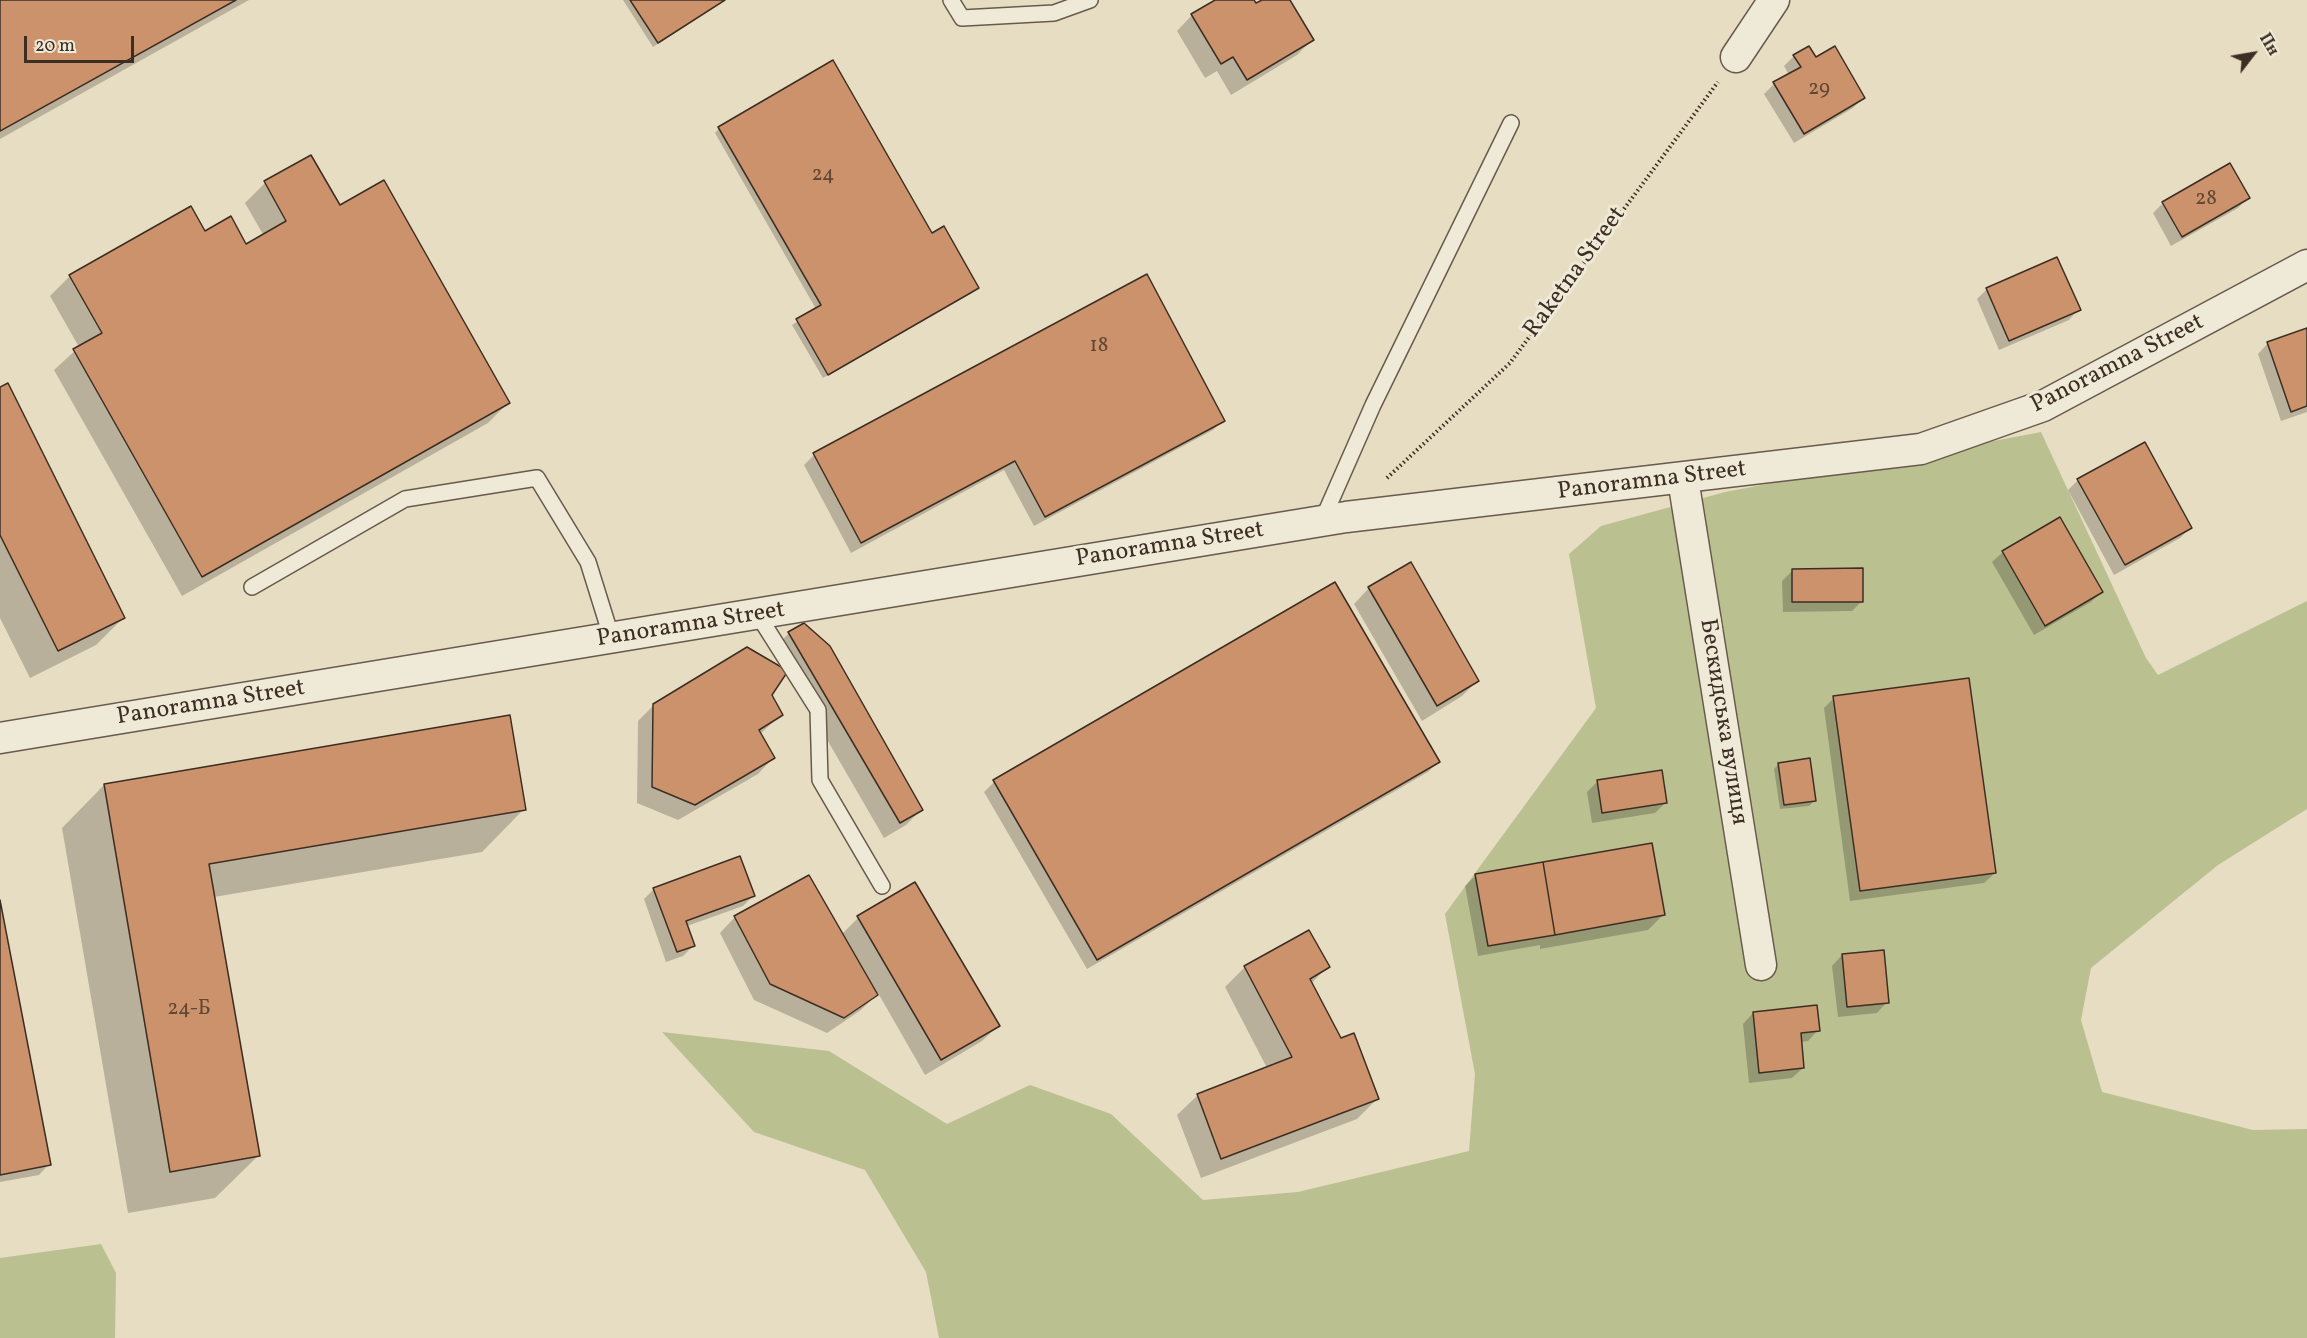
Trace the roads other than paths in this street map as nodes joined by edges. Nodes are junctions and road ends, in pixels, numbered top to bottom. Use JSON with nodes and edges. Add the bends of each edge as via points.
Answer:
{"nodes":[{"id":1,"x":951,"y":0,"type":"edge"},
{"id":2,"x":1090,"y":0,"type":"edge"},
{"id":3,"x":1774,"y":0,"type":"edge"},
{"id":4,"x":1736,"y":57,"type":"road end"},
{"id":5,"x":1511,"y":123,"type":"dead end"},
{"id":6,"x":2307,"y":265,"type":"edge"},
{"id":7,"x":1683,"y":479,"type":"junction"},
{"id":8,"x":1334,"y":519,"type":"junction"},
{"id":9,"x":252,"y":586,"type":"dead end"},
{"id":10,"x":758,"y":615,"type":"junction"},
{"id":11,"x":612,"y":639,"type":"junction"},
{"id":12,"x":1,"y":736,"type":"edge"},
{"id":13,"x":882,"y":886,"type":"dead end"},
{"id":14,"x":1761,"y":964,"type":"dead end"}],
"edges":[{"from":1,"to":2,"type":"lane","via":[[962,18],[1054,14]]},
{"from":3,"to":4,"type":"street"},
{"from":5,"to":8,"type":"lane","via":[[1372,405]]},
{"from":6,"to":7,"type":"street","name":"Panoramna Street","via":[[2043,406],[1921,449]]},
{"from":7,"to":8,"type":"street","name":"Panoramna Street"},
{"from":7,"to":14,"type":"street","name":"Бескидська вулиця"},
{"from":8,"to":10,"type":"street","name":"Panoramna Street"},
{"from":9,"to":11,"type":"lane","via":[[405,499],[537,478],[588,562]]},
{"from":10,"to":11,"type":"street","name":"Panoramna Street"},
{"from":10,"to":13,"type":"lane","via":[[818,710],[820,780]]},
{"from":11,"to":12,"type":"street","name":"Panoramna Street"}]}
